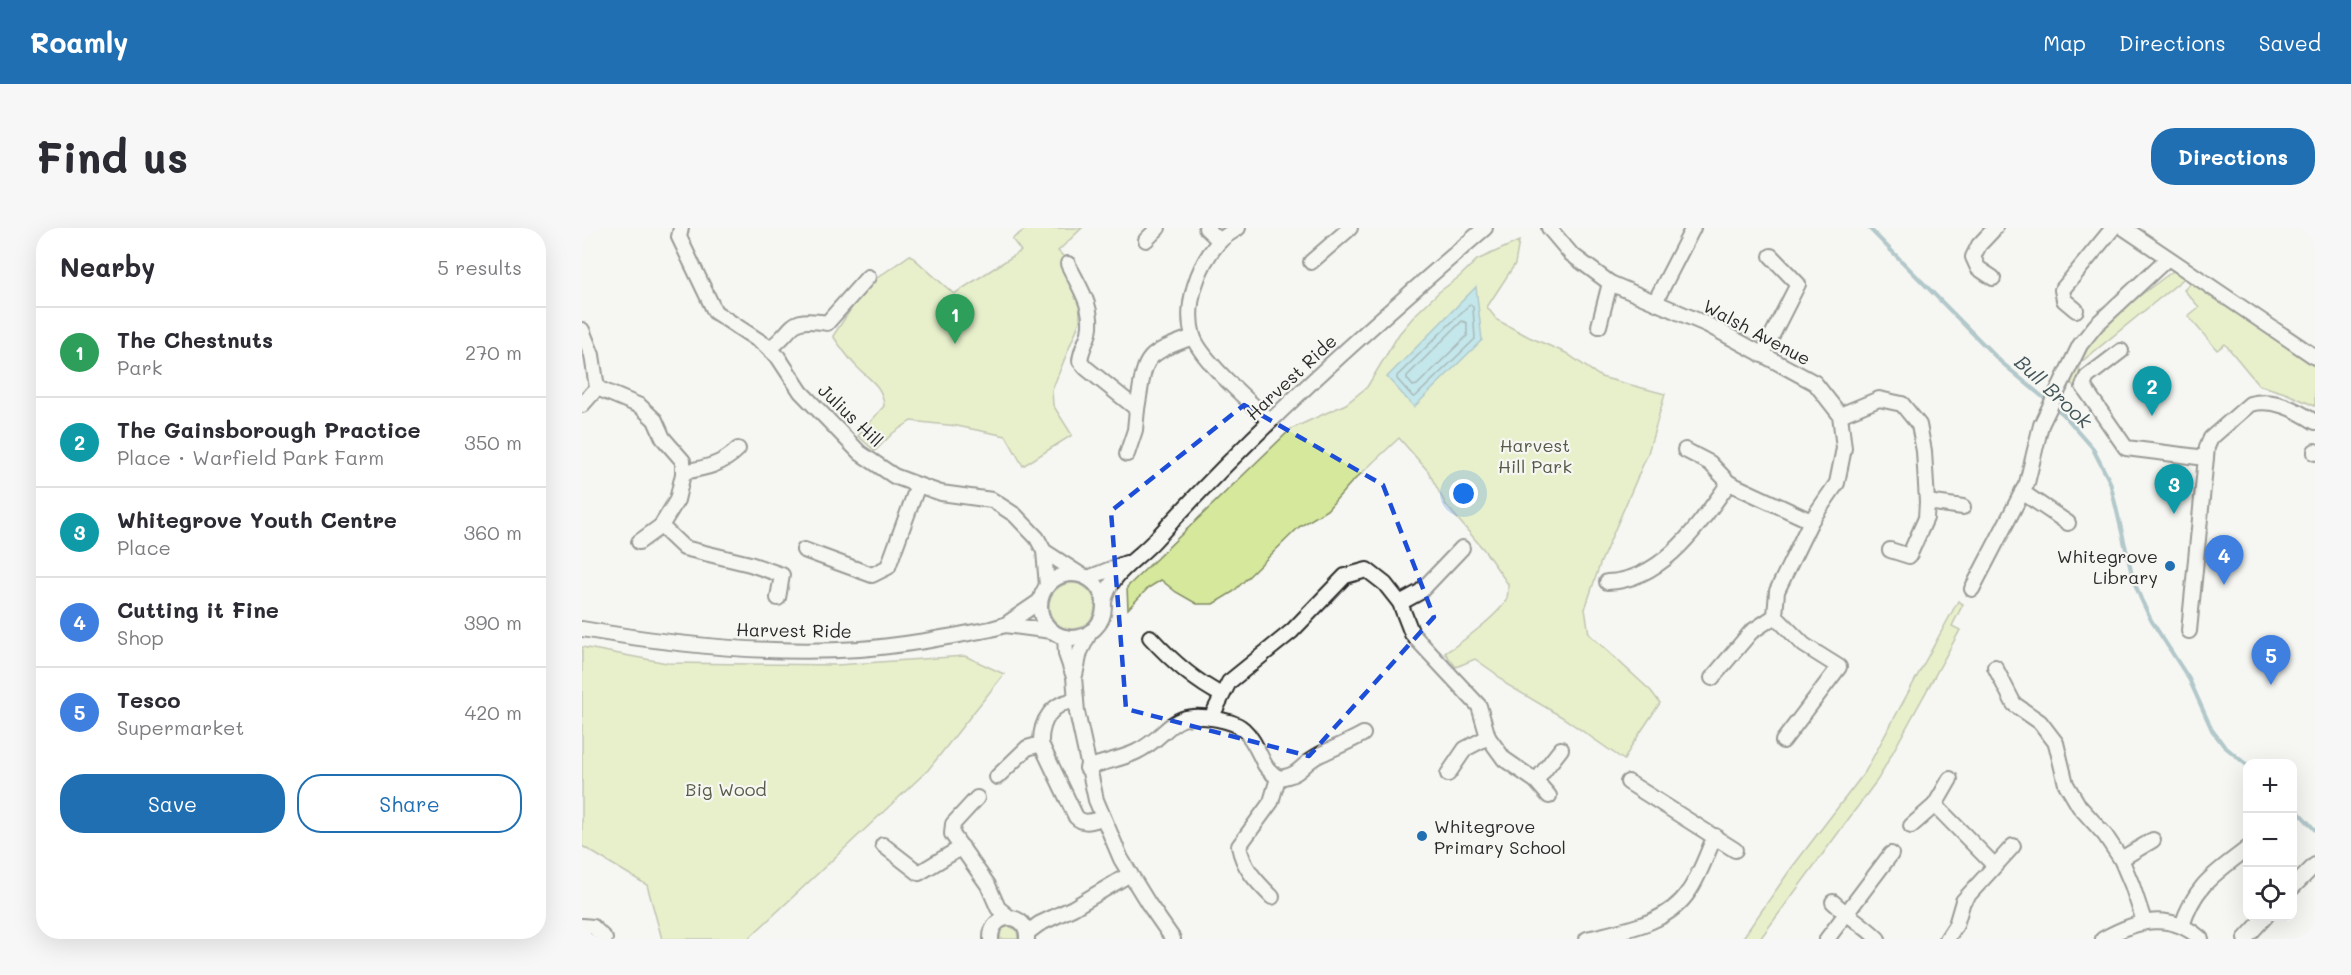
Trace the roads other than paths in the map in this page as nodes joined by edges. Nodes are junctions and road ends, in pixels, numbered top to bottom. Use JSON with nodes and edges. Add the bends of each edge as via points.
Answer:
{"nodes":[{"id":1,"x":681,"y":228,"type":"edge"},
{"id":2,"x":1158,"y":228,"type":"edge"},
{"id":3,"x":1206,"y":228,"type":"edge"},
{"id":4,"x":1238,"y":228,"type":"edge"},
{"id":5,"x":1348,"y":228,"type":"edge"},
{"id":6,"x":1485,"y":228,"type":"edge"},
{"id":7,"x":1549,"y":228,"type":"edge"},
{"id":8,"x":1693,"y":228,"type":"edge"},
{"id":9,"x":1995,"y":228,"type":"edge"},
{"id":10,"x":2113,"y":228,"type":"edge"},
{"id":11,"x":2124,"y":228,"type":"edge"},
{"id":12,"x":1146,"y":240,"type":"dead end"},
{"id":13,"x":1220,"y":241,"type":"junction"},
{"id":14,"x":1771,"y":256,"type":"dead end"},
{"id":15,"x":2168,"y":258,"type":"junction"},
{"id":16,"x":1311,"y":262,"type":"dead end"},
{"id":17,"x":1068,"y":264,"type":"dead end"},
{"id":18,"x":868,"y":277,"type":"dead end"},
{"id":19,"x":1993,"y":278,"type":"dead end"},
{"id":20,"x":1610,"y":284,"type":"junction"},
{"id":21,"x":1655,"y":302,"type":"junction"},
{"id":22,"x":2076,"y":310,"type":"dead end"},
{"id":23,"x":1599,"y":326,"type":"dead end"},
{"id":24,"x":582,"y":330,"type":"edge"},
{"id":25,"x":1193,"y":337,"type":"junction"},
{"id":26,"x":770,"y":349,"type":"junction"},
{"id":27,"x":2121,"y":351,"type":"dead end"},
{"id":28,"x":1762,"y":355,"type":"junction"},
{"id":29,"x":2315,"y":357,"type":"edge"},
{"id":30,"x":597,"y":388,"type":"junction"},
{"id":31,"x":582,"y":405,"type":"edge"},
{"id":32,"x":1137,"y":409,"type":"junction"},
{"id":33,"x":1840,"y":415,"type":"junction"},
{"id":34,"x":1270,"y":421,"type":"junction"},
{"id":35,"x":2315,"y":422,"type":"edge"},
{"id":36,"x":738,"y":449,"type":"dead end"},
{"id":37,"x":1685,"y":450,"type":"dead end"},
{"id":38,"x":1127,"y":454,"type":"dead end"},
{"id":39,"x":2206,"y":458,"type":"junction"},
{"id":40,"x":683,"y":472,"type":"junction"},
{"id":41,"x":1729,"y":483,"type":"junction"},
{"id":42,"x":918,"y":485,"type":"junction"},
{"id":43,"x":2022,"y":492,"type":"junction"},
{"id":44,"x":1927,"y":501,"type":"junction"},
{"id":45,"x":1963,"y":507,"type":"dead end"},
{"id":46,"x":1811,"y":521,"type":"junction"},
{"id":47,"x":2068,"y":523,"type":"dead end"},
{"id":48,"x":661,"y":526,"type":"junction"},
{"id":49,"x":639,"y":542,"type":"dead end"},
{"id":50,"x":1462,"y":548,"type":"dead end"},
{"id":51,"x":804,"y":550,"type":"dead end"},
{"id":52,"x":1890,"y":550,"type":"dead end"},
{"id":53,"x":1044,"y":551,"type":"junction"},
{"id":54,"x":1131,"y":561,"type":"junction"},
{"id":55,"x":1084,"y":576,"type":"junction"},
{"id":56,"x":1607,"y":582,"type":"dead end"},
{"id":57,"x":1047,"y":586,"type":"junction"},
{"id":58,"x":1972,"y":589,"type":"dead end"},
{"id":59,"x":778,"y":598,"type":"dead end"},
{"id":60,"x":1040,"y":601,"type":"junction"},
{"id":61,"x":1104,"y":602,"type":"junction"},
{"id":62,"x":1400,"y":603,"type":"junction"},
{"id":63,"x":1775,"y":616,"type":"junction"},
{"id":64,"x":1005,"y":625,"type":"junction"},
{"id":65,"x":582,"y":629,"type":"edge"},
{"id":66,"x":1052,"y":631,"type":"junction"},
{"id":67,"x":2189,"y":631,"type":"dead end"},
{"id":68,"x":1090,"y":632,"type":"junction"},
{"id":69,"x":1065,"y":637,"type":"junction"},
{"id":70,"x":1150,"y":637,"type":"dead end"},
{"id":71,"x":1995,"y":667,"type":"dead end"},
{"id":72,"x":1074,"y":677,"type":"junction"},
{"id":73,"x":1712,"y":678,"type":"dead end"},
{"id":74,"x":1222,"y":695,"type":"junction"},
{"id":75,"x":1076,"y":701,"type":"junction"},
{"id":76,"x":1211,"y":718,"type":"junction"},
{"id":77,"x":1363,"y":734,"type":"dead end"},
{"id":78,"x":1488,"y":736,"type":"junction"},
{"id":79,"x":1783,"y":741,"type":"dead end"},
{"id":80,"x":1041,"y":744,"type":"junction"},
{"id":81,"x":1561,"y":749,"type":"dead end"},
{"id":82,"x":1087,"y":768,"type":"junction"},
{"id":83,"x":1448,"y":774,"type":"dead end"},
{"id":84,"x":997,"y":777,"type":"dead end"},
{"id":85,"x":1278,"y":778,"type":"junction"},
{"id":86,"x":1950,"y":779,"type":"dead end"},
{"id":87,"x":1536,"y":781,"type":"junction"},
{"id":88,"x":1628,"y":782,"type":"dead end"},
{"id":89,"x":1549,"y":796,"type":"dead end"},
{"id":90,"x":977,"y":798,"type":"dead end"},
{"id":91,"x":1935,"y":805,"type":"junction"},
{"id":92,"x":1102,"y":818,"type":"junction"},
{"id":93,"x":1911,"y":826,"type":"dead end"},
{"id":94,"x":1715,"y":836,"type":"junction"},
{"id":95,"x":2153,"y":840,"type":"dead end"},
{"id":96,"x":883,"y":845,"type":"dead end"},
{"id":97,"x":2013,"y":846,"type":"dead end"},
{"id":98,"x":962,"y":847,"type":"junction"},
{"id":99,"x":1735,"y":850,"type":"dead end"},
{"id":100,"x":2243,"y":851,"type":"edge"},
{"id":101,"x":1891,"y":854,"type":"dead end"},
{"id":102,"x":2121,"y":859,"type":"junction"},
{"id":103,"x":2315,"y":865,"type":"edge"},
{"id":104,"x":1994,"y":866,"type":"junction"},
{"id":105,"x":1130,"y":874,"type":"junction"},
{"id":106,"x":2297,"y":883,"type":"edge"},
{"id":107,"x":1272,"y":897,"type":"dead end"},
{"id":108,"x":1833,"y":902,"type":"dead end"},
{"id":109,"x":1846,"y":914,"type":"junction"},
{"id":110,"x":1001,"y":916,"type":"junction"},
{"id":111,"x":2144,"y":921,"type":"junction"},
{"id":112,"x":2261,"y":921,"type":"edge"},
{"id":113,"x":582,"y":926,"type":"edge"},
{"id":114,"x":2182,"y":926,"type":"junction"},
{"id":115,"x":1026,"y":932,"type":"edge"},
{"id":116,"x":990,"y":938,"type":"edge"},
{"id":117,"x":605,"y":939,"type":"edge"},
{"id":118,"x":1173,"y":939,"type":"edge"},
{"id":119,"x":1587,"y":939,"type":"edge"},
{"id":120,"x":1827,"y":939,"type":"edge"},
{"id":121,"x":1878,"y":939,"type":"edge"},
{"id":122,"x":1947,"y":939,"type":"edge"},
{"id":123,"x":2103,"y":939,"type":"edge"},
{"id":124,"x":2201,"y":939,"type":"edge"},
{"id":125,"x":2245,"y":939,"type":"edge"}],
"edges":[{"from":1,"to":26,"type":"street","name":"Julius Hill","via":[[679,237],[715,312]]},
{"from":2,"to":12,"type":"street"},
{"from":3,"to":13,"type":"street"},
{"from":4,"to":13,"type":"street"},
{"from":5,"to":16,"type":"street"},
{"from":6,"to":34,"type":"street","name":"Harvest Ride"},
{"from":7,"to":20,"type":"street","name":"Walsh Avenue","via":[[1571,254]]},
{"from":8,"to":21,"type":"street"},
{"from":9,"to":19,"type":"street","via":[[1973,257],[1978,268]]},
{"from":10,"to":22,"type":"street","via":[[2062,290],[2064,300]]},
{"from":11,"to":15,"type":"street"},
{"from":13,"to":25,"type":"street","via":[[1203,265],[1191,295]]},
{"from":14,"to":28,"type":"street","via":[[1798,284]]},
{"from":15,"to":29,"type":"street"},
{"from":15,"to":43,"type":"street","via":[[2085,338],[2041,425]]},
{"from":17,"to":32,"type":"street","via":[[1088,305],[1090,318],[1080,361]]},
{"from":18,"to":26,"type":"street","via":[[827,323],[807,319],[791,326]]},
{"from":20,"to":21,"type":"street","name":"Walsh Avenue"},
{"from":20,"to":23,"type":"street"},
{"from":21,"to":28,"type":"street","name":"Walsh Avenue"},
{"from":24,"to":30,"type":"street","via":[[592,355]]},
{"from":25,"to":32,"type":"street","via":[[1154,353],[1147,360]]},
{"from":25,"to":34,"type":"street","via":[[1222,375]]},
{"from":26,"to":42,"type":"street","name":"Julius Hill","via":[[801,392],[860,453],[894,476]]},
{"from":27,"to":39,"type":"street","via":[[2087,377],[2083,386],[2126,448]]},
{"from":28,"to":33,"type":"street","name":"Walsh Avenue","via":[[1815,383]]},
{"from":30,"to":31,"type":"street"},
{"from":30,"to":40,"type":"street","via":[[640,406],[655,420],[663,438],[683,461]]},
{"from":32,"to":38,"type":"street"},
{"from":33,"to":44,"type":"street","via":[[1879,399],[1902,404],[1919,425]]},
{"from":33,"to":46,"type":"street","name":"Walsh Avenue","via":[[1845,448],[1838,483]]},
{"from":34,"to":54,"type":"street","name":"Harvest Ride"},
{"from":35,"to":39,"type":"street","via":[[2276,402],[2250,405],[2211,438]]},
{"from":36,"to":40,"type":"street","via":[[716,465]]},
{"from":37,"to":41,"type":"street","via":[[1710,463]]},
{"from":39,"to":67,"type":"street"},
{"from":40,"to":48,"type":"street","via":[[676,500]]},
{"from":41,"to":46,"type":"street"},
{"from":41,"to":56,"type":"street","via":[[1690,536],[1662,561],[1624,581]]},
{"from":42,"to":51,"type":"street","via":[[888,567],[872,575]]},
{"from":42,"to":53,"type":"street","name":"Julius Hill","via":[[941,493],[992,500],[1015,514]]},
{"from":43,"to":47,"type":"street"},
{"from":43,"to":58,"type":"street"},
{"from":44,"to":45,"type":"street"},
{"from":44,"to":52,"type":"street","via":[[1926,518],[1909,556]]},
{"from":46,"to":63,"type":"street","name":"Walsh Avenue","via":[[1777,591]]},
{"from":48,"to":49,"type":"street"},
{"from":48,"to":59,"type":"street","via":[[684,548],[782,574]]},
{"from":50,"to":62,"type":"street","via":[[1420,592]]},
{"from":53,"to":55,"type":"street","name":"Julius Hill"},
{"from":53,"to":57,"type":"street"},
{"from":54,"to":55,"type":"street","name":"Harvest Ride"},
{"from":54,"to":61,"type":"street","name":"Harvest Ride","via":[[1105,592]]},
{"from":55,"to":57,"type":"street","via":[[1062,575]]},
{"from":55,"to":61,"type":"street","via":[[1096,584]]},
{"from":57,"to":60,"type":"street"},
{"from":60,"to":64,"type":"street","name":"Harvest Ride"},
{"from":60,"to":66,"type":"street","via":[[1042,617]]},
{"from":61,"to":68,"type":"street","via":[[1101,619]]},
{"from":62,"to":74,"type":"street","via":[[1367,570],[1345,576],[1292,631],[1229,682]]},
{"from":62,"to":78,"type":"street","via":[[1412,634],[1479,706]]},
{"from":63,"to":73,"type":"street","via":[[1751,632]]},
{"from":63,"to":79,"type":"street","via":[[1804,645],[1839,667]]},
{"from":64,"to":65,"type":"street","name":"Harvest Ride","via":[[860,649],[756,650],[669,644]]},
{"from":64,"to":66,"type":"street","name":"Harvest Ride"},
{"from":66,"to":69,"type":"street"},
{"from":68,"to":69,"type":"street"},
{"from":68,"to":72,"type":"street","via":[[1080,651]]},
{"from":69,"to":72,"type":"street"},
{"from":70,"to":74,"type":"street","via":[[1167,656]]},
{"from":71,"to":102,"type":"street","via":[[2014,704],[2040,722],[2056,743],[2066,784]]},
{"from":72,"to":75,"type":"street"},
{"from":74,"to":76,"type":"street"},
{"from":75,"to":80,"type":"street","via":[[1057,705],[1044,723]]},
{"from":75,"to":82,"type":"street"},
{"from":76,"to":82,"type":"street","via":[[1183,718],[1134,753]]},
{"from":76,"to":85,"type":"street","via":[[1229,721],[1242,729],[1265,766]]},
{"from":77,"to":85,"type":"street","via":[[1317,756],[1291,777]]},
{"from":78,"to":83,"type":"street","via":[[1465,749]]},
{"from":78,"to":87,"type":"street","via":[[1504,759]]},
{"from":80,"to":84,"type":"street","via":[[1027,748]]},
{"from":80,"to":92,"type":"street","via":[[1076,817],[1081,822]]},
{"from":81,"to":87,"type":"street"},
{"from":82,"to":92,"type":"street"},
{"from":85,"to":107,"type":"street","via":[[1271,802],[1239,846],[1253,878]]},
{"from":86,"to":91,"type":"street"},
{"from":87,"to":89,"type":"street"},
{"from":88,"to":94,"type":"street"},
{"from":90,"to":98,"type":"street","via":[[953,824],[952,834]]},
{"from":91,"to":93,"type":"street"},
{"from":91,"to":104,"type":"street"},
{"from":92,"to":105,"type":"street"},
{"from":94,"to":99,"type":"street"},
{"from":94,"to":119,"type":"street","via":[[1689,891],[1670,911],[1646,924]]},
{"from":95,"to":102,"type":"street"},
{"from":96,"to":98,"type":"street","via":[[919,873]]},
{"from":97,"to":104,"type":"street"},
{"from":98,"to":110,"type":"street","via":[[988,885]]},
{"from":100,"to":114,"type":"street","via":[[2198,890]]},
{"from":101,"to":109,"type":"street"},
{"from":102,"to":111,"type":"street"},
{"from":103,"to":106,"type":"street"},
{"from":104,"to":122,"type":"street","via":[[1963,901]]},
{"from":105,"to":115,"type":"street"},
{"from":105,"to":118,"type":"street"},
{"from":108,"to":109,"type":"street"},
{"from":109,"to":120,"type":"street"},
{"from":109,"to":121,"type":"street","via":[[1863,923]]},
{"from":110,"to":115,"type":"street","via":[[1014,918]]},
{"from":110,"to":116,"type":"street"},
{"from":111,"to":114,"type":"street"},
{"from":111,"to":123,"type":"street"},
{"from":112,"to":125,"type":"street"},
{"from":113,"to":117,"type":"street","via":[[593,927]]},
{"from":114,"to":124,"type":"street"}]}
